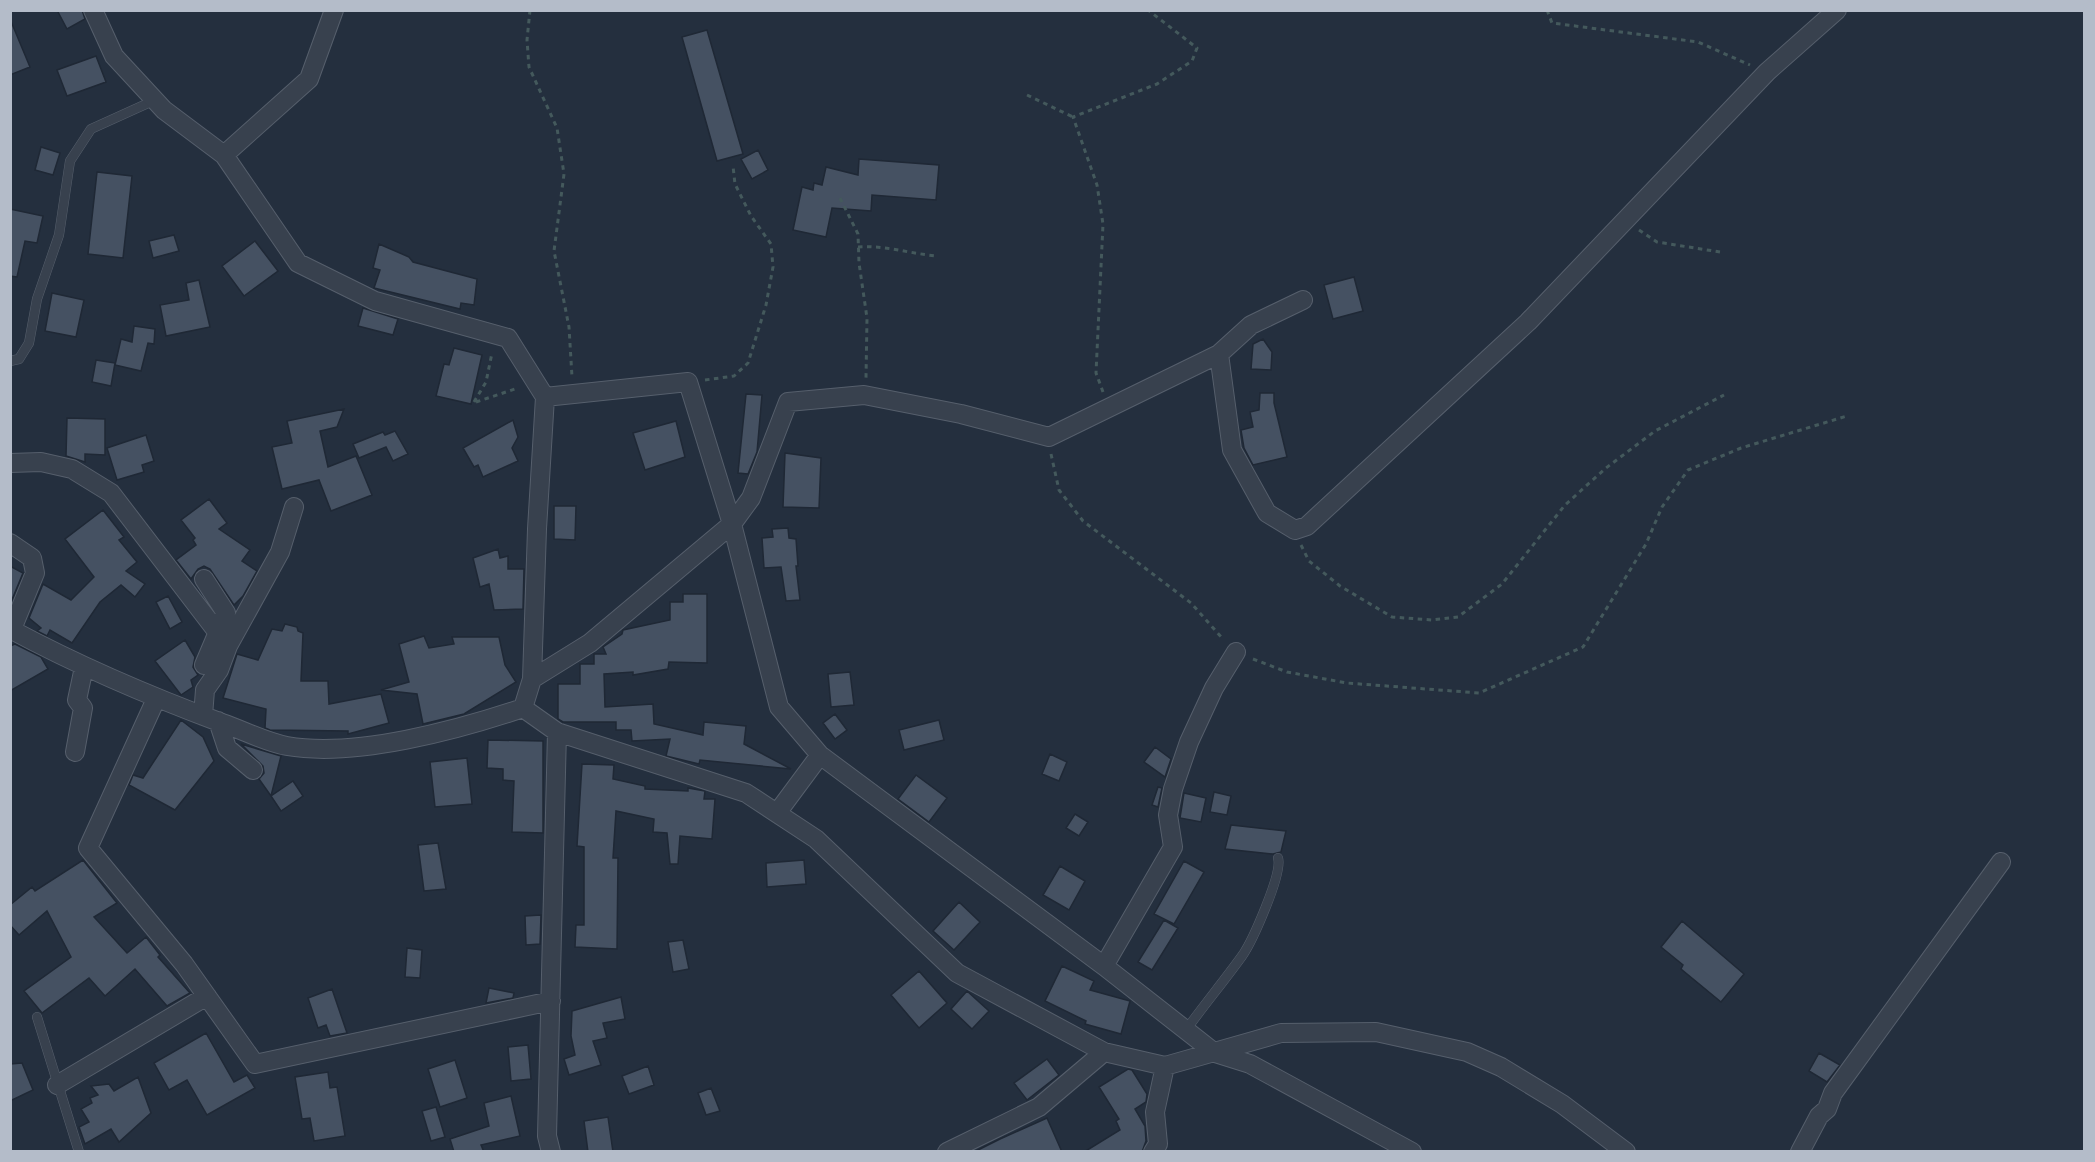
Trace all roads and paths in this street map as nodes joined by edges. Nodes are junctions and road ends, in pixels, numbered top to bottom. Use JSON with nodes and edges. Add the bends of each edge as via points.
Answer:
{"nodes":[{"id":1,"x":93,"y":10,"type":"edge"},
{"id":2,"x":334,"y":10,"type":"edge"},
{"id":3,"x":530,"y":10,"type":"edge"},
{"id":4,"x":1148,"y":10,"type":"edge"},
{"id":5,"x":1547,"y":10,"type":"edge"},
{"id":6,"x":1837,"y":10,"type":"edge"},
{"id":7,"x":1767,"y":72,"type":"junction"},
{"id":8,"x":1027,"y":95,"type":"dead end"},
{"id":9,"x":155,"y":100,"type":"junction"},
{"id":10,"x":1073,"y":117,"type":"junction"},
{"id":11,"x":224,"y":155,"type":"junction"},
{"id":12,"x":733,"y":166,"type":"dead end"},
{"id":13,"x":840,"y":198,"type":"dead end"},
{"id":14,"x":1625,"y":221,"type":"junction"},
{"id":15,"x":858,"y":247,"type":"junction"},
{"id":16,"x":1720,"y":252,"type":"dead end"},
{"id":17,"x":938,"y":256,"type":"dead end"},
{"id":18,"x":1302,"y":300,"type":"dead end"},
{"id":19,"x":492,"y":333,"type":"junction"},
{"id":20,"x":1219,"y":354,"type":"junction"},
{"id":21,"x":10,"y":362,"type":"edge"},
{"id":22,"x":688,"y":382,"type":"junction"},
{"id":23,"x":541,"y":390,"type":"junction"},
{"id":24,"x":572,"y":393,"type":"junction"},
{"id":25,"x":864,"y":395,"type":"junction"},
{"id":26,"x":1724,"y":395,"type":"dead end"},
{"id":27,"x":1110,"y":408,"type":"junction"},
{"id":28,"x":1847,"y":416,"type":"dead end"},
{"id":29,"x":1049,"y":437,"type":"junction"},
{"id":30,"x":10,"y":463,"type":"edge"},
{"id":31,"x":294,"y":507,"type":"dead end"},
{"id":32,"x":732,"y":524,"type":"junction"},
{"id":33,"x":1294,"y":530,"type":"junction"},
{"id":34,"x":10,"y":543,"type":"edge"},
{"id":35,"x":204,"y":579,"type":"dead end"},
{"id":36,"x":11,"y":629,"type":"edge"},
{"id":37,"x":221,"y":636,"type":"junction"},
{"id":38,"x":1236,"y":652,"type":"junction"},
{"id":39,"x":204,"y":665,"type":"dead end"},
{"id":40,"x":84,"y":667,"type":"junction"},
{"id":41,"x":532,"y":679,"type":"junction"},
{"id":42,"x":156,"y":699,"type":"junction"},
{"id":43,"x":523,"y":708,"type":"junction"},
{"id":44,"x":210,"y":719,"type":"junction"},
{"id":45,"x":556,"y":732,"type":"junction"},
{"id":46,"x":75,"y":752,"type":"dead end"},
{"id":47,"x":820,"y":755,"type":"junction"},
{"id":48,"x":253,"y":770,"type":"dead end"},
{"id":49,"x":777,"y":813,"type":"junction"},
{"id":50,"x":1278,"y":858,"type":"dead end"},
{"id":51,"x":2001,"y":862,"type":"dead end"},
{"id":52,"x":1104,"y":966,"type":"junction"},
{"id":53,"x":207,"y":996,"type":"junction"},
{"id":54,"x":550,"y":1001,"type":"junction"},
{"id":55,"x":37,"y":1017,"type":"dead end"},
{"id":56,"x":1186,"y":1030,"type":"junction"},
{"id":57,"x":1104,"y":1052,"type":"junction"},
{"id":58,"x":1215,"y":1053,"type":"junction"},
{"id":59,"x":1165,"y":1066,"type":"junction"},
{"id":60,"x":57,"y":1085,"type":"junction"},
{"id":61,"x":79,"y":1152,"type":"edge"},
{"id":62,"x":551,"y":1152,"type":"edge"},
{"id":63,"x":947,"y":1152,"type":"edge"},
{"id":64,"x":1153,"y":1152,"type":"edge"},
{"id":65,"x":1412,"y":1152,"type":"edge"},
{"id":66,"x":1626,"y":1152,"type":"edge"},
{"id":67,"x":1800,"y":1152,"type":"edge"}],
"edges":[{"from":1,"to":9,"type":"street","via":[[114,56]]},
{"from":2,"to":11,"type":"street","via":[[309,79]]},
{"from":3,"to":24,"type":"path","via":[[529,67],[557,128],[564,174],[554,251],[569,327]]},
{"from":4,"to":10,"type":"path","via":[[1197,48],[1192,62],[1156,84]]},
{"from":5,"to":7,"type":"path","via":[[1552,23],[1698,42]]},
{"from":6,"to":7,"type":"street"},
{"from":7,"to":14,"type":"street"},
{"from":8,"to":10,"type":"path"},
{"from":9,"to":11,"type":"street"},
{"from":9,"to":21,"type":"lane","via":[[91,129],[70,161],[59,235],[37,298],[29,343],[19,359]]},
{"from":10,"to":27,"type":"path","via":[[1097,185],[1103,224],[1096,373]]},
{"from":11,"to":19,"type":"street","via":[[298,263],[375,301]]},
{"from":12,"to":22,"type":"path","via":[[735,184],[771,244],[773,267],[766,305],[748,363],[734,376]]},
{"from":13,"to":15,"type":"path","via":[[858,234]]},
{"from":14,"to":16,"type":"path","via":[[1657,242]]},
{"from":14,"to":33,"type":"street","via":[[1528,322],[1306,526]]},
{"from":15,"to":17,"type":"path","via":[[875,245]]},
{"from":15,"to":25,"type":"path","via":[[867,318]]},
{"from":18,"to":20,"type":"street","via":[[1251,325]]},
{"from":19,"to":23,"type":"street","via":[[508,338]]},
{"from":19,"to":23,"type":"path","via":[[492,358],[486,382],[474,402]]},
{"from":20,"to":27,"type":"street"},
{"from":20,"to":33,"type":"street","via":[[1232,450],[1267,513]]},
{"from":22,"to":24,"type":"street"},
{"from":22,"to":32,"type":"street"},
{"from":23,"to":24,"type":"street"},
{"from":23,"to":41,"type":"street"},
{"from":25,"to":29,"type":"street"},
{"from":25,"to":32,"type":"street","via":[[789,402],[751,498]]},
{"from":26,"to":33,"type":"path","via":[[1655,431],[1606,468],[1565,505],[1502,584],[1458,617],[1432,620],[1392,616],[1309,561]]},
{"from":27,"to":29,"type":"street"},
{"from":28,"to":38,"type":"path","via":[[1741,448],[1688,470],[1662,507],[1646,544],[1583,647],[1479,693],[1337,681],[1287,672]]},
{"from":29,"to":38,"type":"path","via":[[1059,490],[1083,521],[1191,603]]},
{"from":30,"to":37,"type":"street","via":[[41,462],[72,469],[111,493]]},
{"from":31,"to":37,"type":"street","via":[[280,552]]},
{"from":32,"to":41,"type":"street","via":[[590,643]]},
{"from":32,"to":47,"type":"street","via":[[779,707]]},
{"from":34,"to":36,"type":"street","via":[[32,558],[35,573]]},
{"from":35,"to":37,"type":"street","via":[[226,613]]},
{"from":36,"to":40,"type":"street"},
{"from":37,"to":39,"type":"street"},
{"from":37,"to":44,"type":"street","via":[[219,670],[205,690]]},
{"from":38,"to":52,"type":"street","via":[[1189,742],[1173,789],[1168,814],[1173,847]]},
{"from":40,"to":42,"type":"street"},
{"from":40,"to":46,"type":"street","via":[[77,700],[83,708]]},
{"from":41,"to":43,"type":"street"},
{"from":42,"to":44,"type":"street"},
{"from":42,"to":53,"type":"street","via":[[88,848]]},
{"from":43,"to":44,"type":"street","via":[[441,733],[351,748],[286,746]]},
{"from":43,"to":45,"type":"street"},
{"from":44,"to":48,"type":"street","via":[[227,748]]},
{"from":45,"to":49,"type":"street","via":[[746,793]]},
{"from":45,"to":54,"type":"street"},
{"from":47,"to":49,"type":"street"},
{"from":47,"to":52,"type":"street"},
{"from":49,"to":57,"type":"street","via":[[816,839],[957,973]]},
{"from":50,"to":56,"type":"lane","via":[[1274,884],[1243,955]]},
{"from":51,"to":67,"type":"street","via":[[1833,1092]]},
{"from":52,"to":56,"type":"street"},
{"from":53,"to":54,"type":"street","via":[[255,1064]]},
{"from":53,"to":60,"type":"street"},
{"from":54,"to":62,"type":"street","via":[[547,1136]]},
{"from":55,"to":60,"type":"lane"},
{"from":56,"to":58,"type":"street"},
{"from":57,"to":59,"type":"street"},
{"from":57,"to":63,"type":"street","via":[[1039,1107]]},
{"from":58,"to":59,"type":"street"},
{"from":58,"to":65,"type":"street","via":[[1250,1064]]},
{"from":58,"to":66,"type":"street","via":[[1281,1033],[1376,1032],[1467,1052],[1501,1067],[1562,1104]]},
{"from":59,"to":64,"type":"street","via":[[1155,1112],[1158,1144]]},
{"from":60,"to":61,"type":"lane"}]}
